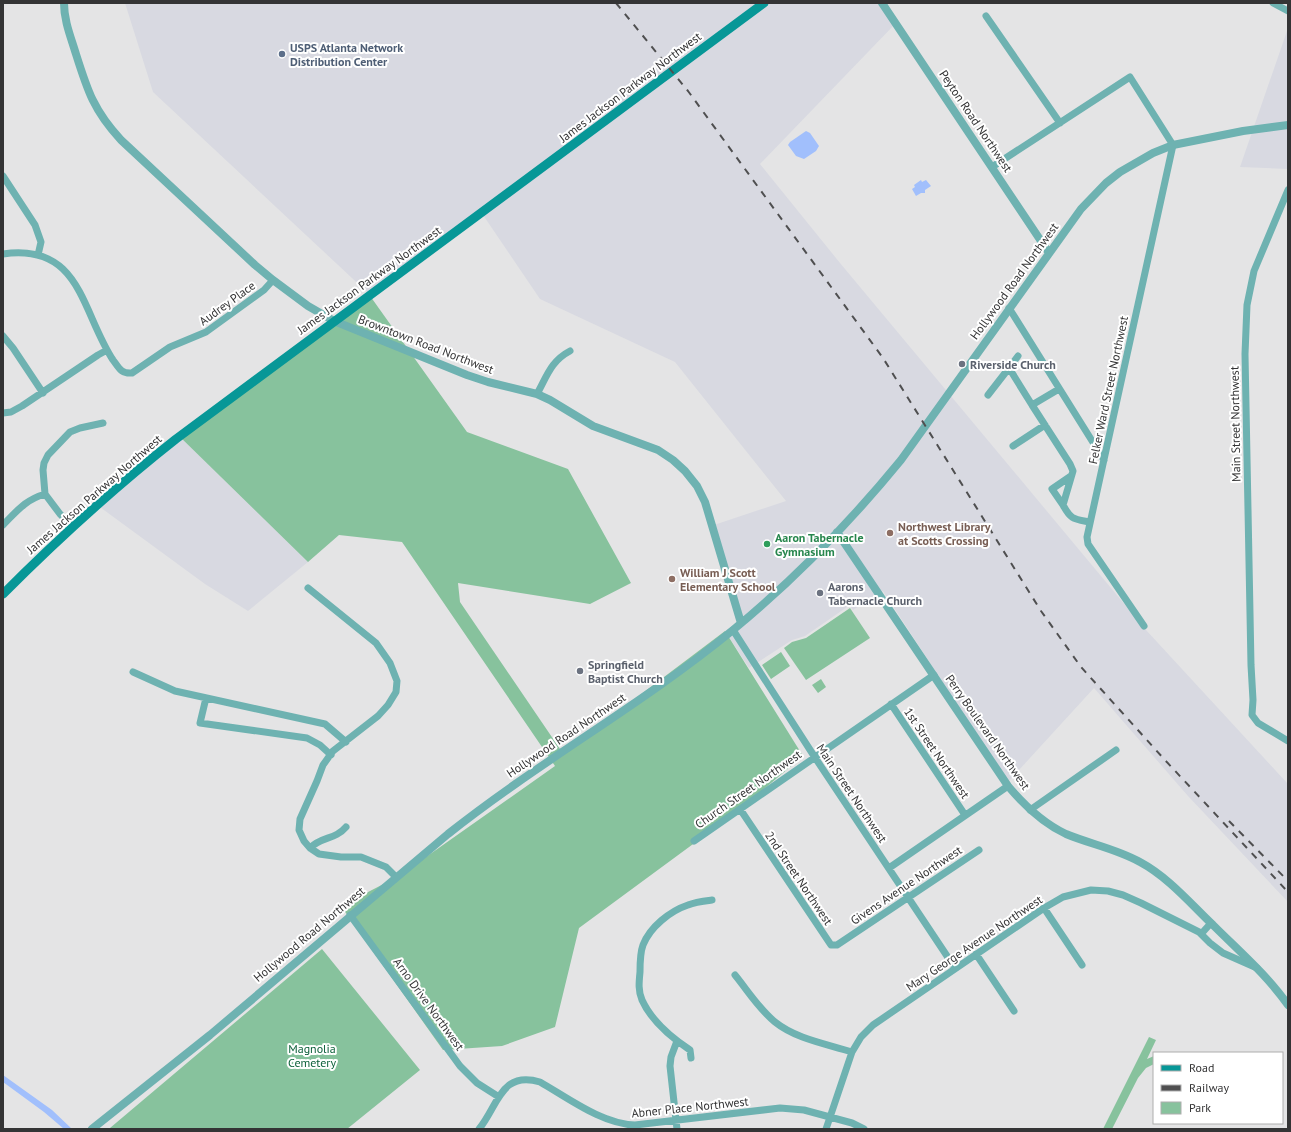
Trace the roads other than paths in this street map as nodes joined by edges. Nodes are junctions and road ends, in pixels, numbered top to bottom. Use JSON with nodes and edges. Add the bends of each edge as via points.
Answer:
{"nodes":[{"id":1,"x":64,"y":3,"type":"edge"},
{"id":2,"x":764,"y":3,"type":"edge"},
{"id":3,"x":882,"y":3,"type":"edge"},
{"id":4,"x":1273,"y":3,"type":"edge"},
{"id":5,"x":1288,"y":11,"type":"edge"},
{"id":6,"x":986,"y":16,"type":"dead end"},
{"id":7,"x":1060,"y":123,"type":"junction"},
{"id":8,"x":1288,"y":125,"type":"edge"},
{"id":9,"x":1173,"y":145,"type":"junction"},
{"id":10,"x":992,"y":167,"type":"junction"},
{"id":11,"x":3,"y":176,"type":"edge"},
{"id":12,"x":1288,"y":190,"type":"edge"},
{"id":13,"x":1049,"y":253,"type":"junction"},
{"id":14,"x":3,"y":254,"type":"edge"},
{"id":15,"x":38,"y":255,"type":"junction"},
{"id":16,"x":273,"y":280,"type":"junction"},
{"id":17,"x":1009,"y":308,"type":"junction"},
{"id":18,"x":334,"y":321,"type":"junction"},
{"id":19,"x":3,"y":336,"type":"edge"},
{"id":20,"x":107,"y":350,"type":"junction"},
{"id":21,"x":570,"y":351,"type":"dead end"},
{"id":22,"x":1018,"y":356,"type":"dead end"},
{"id":23,"x":1009,"y":368,"type":"junction"},
{"id":24,"x":1059,"y":388,"type":"junction"},
{"id":25,"x":43,"y":393,"type":"junction"},
{"id":26,"x":537,"y":394,"type":"junction"},
{"id":27,"x":988,"y":395,"type":"dead end"},
{"id":28,"x":1032,"y":405,"type":"junction"},
{"id":29,"x":3,"y":413,"type":"edge"},
{"id":30,"x":103,"y":423,"type":"dead end"},
{"id":31,"x":1045,"y":425,"type":"junction"},
{"id":32,"x":1013,"y":446,"type":"dead end"},
{"id":33,"x":1104,"y":460,"type":"junction"},
{"id":34,"x":1071,"y":476,"type":"junction"},
{"id":35,"x":45,"y":494,"type":"junction"},
{"id":36,"x":1063,"y":505,"type":"junction"},
{"id":37,"x":1090,"y":522,"type":"junction"},
{"id":38,"x":3,"y":525,"type":"edge"},
{"id":39,"x":72,"y":526,"type":"junction"},
{"id":40,"x":838,"y":532,"type":"junction"},
{"id":41,"x":308,"y":588,"type":"dead end"},
{"id":42,"x":3,"y":594,"type":"edge"},
{"id":43,"x":742,"y":622,"type":"junction"},
{"id":44,"x":1144,"y":626,"type":"dead end"},
{"id":45,"x":733,"y":630,"type":"junction"},
{"id":46,"x":133,"y":672,"type":"dead end"},
{"id":47,"x":934,"y":675,"type":"junction"},
{"id":48,"x":206,"y":698,"type":"junction"},
{"id":49,"x":891,"y":704,"type":"junction"},
{"id":50,"x":1288,"y":741,"type":"edge"},
{"id":51,"x":346,"y":742,"type":"junction"},
{"id":52,"x":1116,"y":750,"type":"dead end"},
{"id":53,"x":331,"y":755,"type":"junction"},
{"id":54,"x":814,"y":756,"type":"junction"},
{"id":55,"x":1008,"y":786,"type":"junction"},
{"id":56,"x":740,"y":809,"type":"junction"},
{"id":57,"x":1030,"y":810,"type":"junction"},
{"id":58,"x":965,"y":815,"type":"junction"},
{"id":59,"x":346,"y":827,"type":"dead end"},
{"id":60,"x":694,"y":841,"type":"dead end"},
{"id":61,"x":310,"y":848,"type":"junction"},
{"id":62,"x":979,"y":850,"type":"dead end"},
{"id":63,"x":889,"y":868,"type":"junction"},
{"id":64,"x":396,"y":877,"type":"junction"},
{"id":65,"x":908,"y":898,"type":"junction"},
{"id":66,"x":712,"y":900,"type":"dead end"},
{"id":67,"x":1044,"y":908,"type":"junction"},
{"id":68,"x":350,"y":915,"type":"junction"},
{"id":69,"x":1211,"y":923,"type":"junction"},
{"id":70,"x":1200,"y":932,"type":"junction"},
{"id":71,"x":846,"y":939,"type":"joint"},
{"id":72,"x":976,"y":954,"type":"junction"},
{"id":73,"x":1082,"y":965,"type":"dead end"},
{"id":74,"x":955,"y":968,"type":"junction"},
{"id":75,"x":1257,"y":968,"type":"junction"},
{"id":76,"x":735,"y":975,"type":"dead end"},
{"id":77,"x":1288,"y":1005,"type":"edge"},
{"id":78,"x":1014,"y":1011,"type":"dead end"},
{"id":79,"x":678,"y":1041,"type":"junction"},
{"id":80,"x":852,"y":1052,"type":"junction"},
{"id":81,"x":691,"y":1058,"type":"dead end"},
{"id":82,"x":498,"y":1097,"type":"junction"},
{"id":83,"x":830,"y":1116,"type":"junction"},
{"id":84,"x":676,"y":1120,"type":"junction"},
{"id":85,"x":92,"y":1129,"type":"edge"},
{"id":86,"x":479,"y":1129,"type":"edge"},
{"id":87,"x":677,"y":1129,"type":"edge"},
{"id":88,"x":826,"y":1129,"type":"edge"},
{"id":89,"x":864,"y":1129,"type":"edge"}],
"edges":[{"from":1,"to":16,"type":"street","name":"Browntown Road Northwest","via":[[66,24],[86,87],[109,128]]},
{"from":2,"to":18,"type":"main road","name":"James Jackson Parkway Northwest"},
{"from":3,"to":10,"type":"street","name":"Peyton Road Northwest"},
{"from":4,"to":5,"type":"street"},
{"from":6,"to":7,"type":"street"},
{"from":7,"to":9,"type":"street","via":[[1130,77]]},
{"from":7,"to":10,"type":"street"},
{"from":8,"to":9,"type":"street","name":"Hollywood Road Northwest"},
{"from":9,"to":13,"type":"street","name":"Hollywood Road Northwest","via":[[1138,161],[1106,183],[1081,209]]},
{"from":9,"to":33,"type":"street","name":"Felker Ward Street Northwest"},
{"from":10,"to":13,"type":"street","name":"Peyton Road Northwest"},
{"from":11,"to":15,"type":"street","via":[[35,225],[41,242]]},
{"from":12,"to":50,"type":"street","name":"Main Street Northwest","via":[[1257,263],[1247,305],[1245,354],[1252,715],[1258,723]]},
{"from":13,"to":17,"type":"street","name":"Hollywood Road Northwest"},
{"from":14,"to":15,"type":"street","via":[[18,252]]},
{"from":15,"to":20,"type":"street","via":[[57,265],[73,280]]},
{"from":16,"to":18,"type":"street","name":"Browntown Road Northwest","via":[[308,306]]},
{"from":16,"to":20,"type":"street","name":"Audrey Place","via":[[264,290],[206,332],[170,348],[132,373],[126,374],[121,371]]},
{"from":17,"to":24,"type":"street"},
{"from":17,"to":40,"type":"street","name":"Hollywood Road Northwest","via":[[901,460]]},
{"from":18,"to":26,"type":"street","name":"Browntown Road Northwest","via":[[467,375]]},
{"from":18,"to":39,"type":"main road","name":"James Jackson Parkway Northwest","via":[[176,438]]},
{"from":19,"to":25,"type":"street"},
{"from":20,"to":25,"type":"street"},
{"from":21,"to":26,"type":"street","via":[[554,363]]},
{"from":22,"to":23,"type":"street"},
{"from":23,"to":27,"type":"street"},
{"from":23,"to":28,"type":"street"},
{"from":24,"to":28,"type":"street"},
{"from":24,"to":33,"type":"street"},
{"from":25,"to":29,"type":"street","via":[[11,412]]},
{"from":26,"to":43,"type":"street","name":"Browntown Road Northwest","via":[[594,426],[658,450],[685,471],[697,486],[704,502]]},
{"from":28,"to":31,"type":"street"},
{"from":30,"to":35,"type":"street","via":[[70,432],[48,455],[43,470]]},
{"from":31,"to":32,"type":"street"},
{"from":31,"to":34,"type":"street","via":[[1070,464],[1073,471]]},
{"from":33,"to":37,"type":"street","name":"Felker Ward Street Northwest"},
{"from":34,"to":36,"type":"street"},
{"from":34,"to":36,"type":"street","via":[[1052,489]]},
{"from":35,"to":38,"type":"street","via":[[24,503]]},
{"from":35,"to":39,"type":"street"},
{"from":36,"to":37,"type":"street","via":[[1073,519]]},
{"from":37,"to":44,"type":"street","name":"Felker Ward Street Northwest","via":[[1088,544]]},
{"from":39,"to":42,"type":"main road","name":"James Jackson Parkway Northwest"},
{"from":40,"to":43,"type":"street","name":"Hollywood Road Northwest","via":[[792,578]]},
{"from":40,"to":47,"type":"street","name":"Perry Boulevard Northwest"},
{"from":41,"to":51,"type":"street","via":[[376,643],[390,663],[397,681],[396,692],[388,705]]},
{"from":43,"to":45,"type":"street","name":"Hollywood Road Northwest"},
{"from":45,"to":54,"type":"street","name":"Main Street Northwest"},
{"from":45,"to":64,"type":"street","name":"Hollywood Road Northwest","via":[[666,681],[479,809]]},
{"from":46,"to":48,"type":"street","via":[[175,691]]},
{"from":47,"to":49,"type":"street","name":"Church Street Northwest"},
{"from":47,"to":55,"type":"street","name":"Perry Boulevard Northwest"},
{"from":48,"to":51,"type":"street","via":[[325,724]]},
{"from":48,"to":53,"type":"street","via":[[200,723],[307,738]]},
{"from":49,"to":54,"type":"street","name":"Church Street Northwest"},
{"from":49,"to":58,"type":"street","name":"1st Street Northwest"},
{"from":51,"to":53,"type":"street"},
{"from":52,"to":57,"type":"street"},
{"from":53,"to":61,"type":"street","via":[[323,765],[300,819],[299,830]]},
{"from":54,"to":56,"type":"street","name":"Church Street Northwest"},
{"from":54,"to":63,"type":"street","name":"Main Street Northwest"},
{"from":55,"to":57,"type":"street","name":"Perry Boulevard Northwest"},
{"from":55,"to":58,"type":"street"},
{"from":56,"to":60,"type":"street","name":"Church Street Northwest"},
{"from":56,"to":71,"type":"street","name":"2nd Street Northwest","via":[[831,945],[837,945]]},
{"from":57,"to":69,"type":"street","name":"Perry Boulevard Northwest","via":[[1051,826],[1125,855],[1150,868]]},
{"from":58,"to":63,"type":"street"},
{"from":59,"to":61,"type":"street","via":[[338,834],[318,840]]},
{"from":61,"to":64,"type":"street","via":[[319,854],[361,857],[386,867]]},
{"from":62,"to":65,"type":"street","name":"Givens Avenue Northwest"},
{"from":63,"to":65,"type":"street","name":"Main Street Northwest"},
{"from":64,"to":68,"type":"street","name":"Hollywood Road Northwest"},
{"from":65,"to":71,"type":"street","name":"Givens Avenue Northwest"},
{"from":65,"to":74,"type":"street","name":"Main Street Northwest"},
{"from":66,"to":79,"type":"street","via":[[688,904],[671,913],[650,934],[643,946],[639,981],[641,998],[646,1008]]},
{"from":67,"to":70,"type":"street","name":"Mary George Avenue Northwest","via":[[1063,897],[1077,893],[1091,890],[1108,892],[1123,895]]},
{"from":67,"to":72,"type":"street","name":"Mary George Avenue Northwest"},
{"from":67,"to":73,"type":"street"},
{"from":68,"to":82,"type":"street","name":"Arno Drive Northwest","via":[[460,1066],[477,1083]]},
{"from":68,"to":85,"type":"street","name":"Hollywood Road Northwest","via":[[210,1035]]},
{"from":69,"to":70,"type":"street"},
{"from":69,"to":75,"type":"street","name":"Perry Boulevard Northwest"},
{"from":70,"to":75,"type":"street","name":"Mary George Avenue Northwest","via":[[1210,944],[1223,953]]},
{"from":72,"to":74,"type":"street","name":"Mary George Avenue Northwest"},
{"from":72,"to":78,"type":"street"},
{"from":74,"to":80,"type":"street","name":"Mary George Avenue Northwest","via":[[872,1025]]},
{"from":75,"to":77,"type":"street","name":"Perry Boulevard Northwest"},
{"from":76,"to":80,"type":"street","via":[[766,1014],[785,1029],[802,1037]]},
{"from":79,"to":81,"type":"street","via":[[690,1050]]},
{"from":79,"to":84,"type":"street","via":[[670,1066]]},
{"from":80,"to":83,"type":"street","name":"Mary George Avenue Northwest"},
{"from":82,"to":84,"type":"street","name":"Abner Place Northwest","via":[[512,1082],[530,1079],[615,1122],[635,1125]]},
{"from":82,"to":86,"type":"street","name":"Abner Place Northwest"},
{"from":83,"to":84,"type":"street","name":"Abner Place Northwest","via":[[780,1108]]},
{"from":83,"to":88,"type":"street","name":"Mary George Avenue Northwest"},
{"from":83,"to":89,"type":"street","name":"Abner Place Northwest"},
{"from":84,"to":87,"type":"street"}]}
